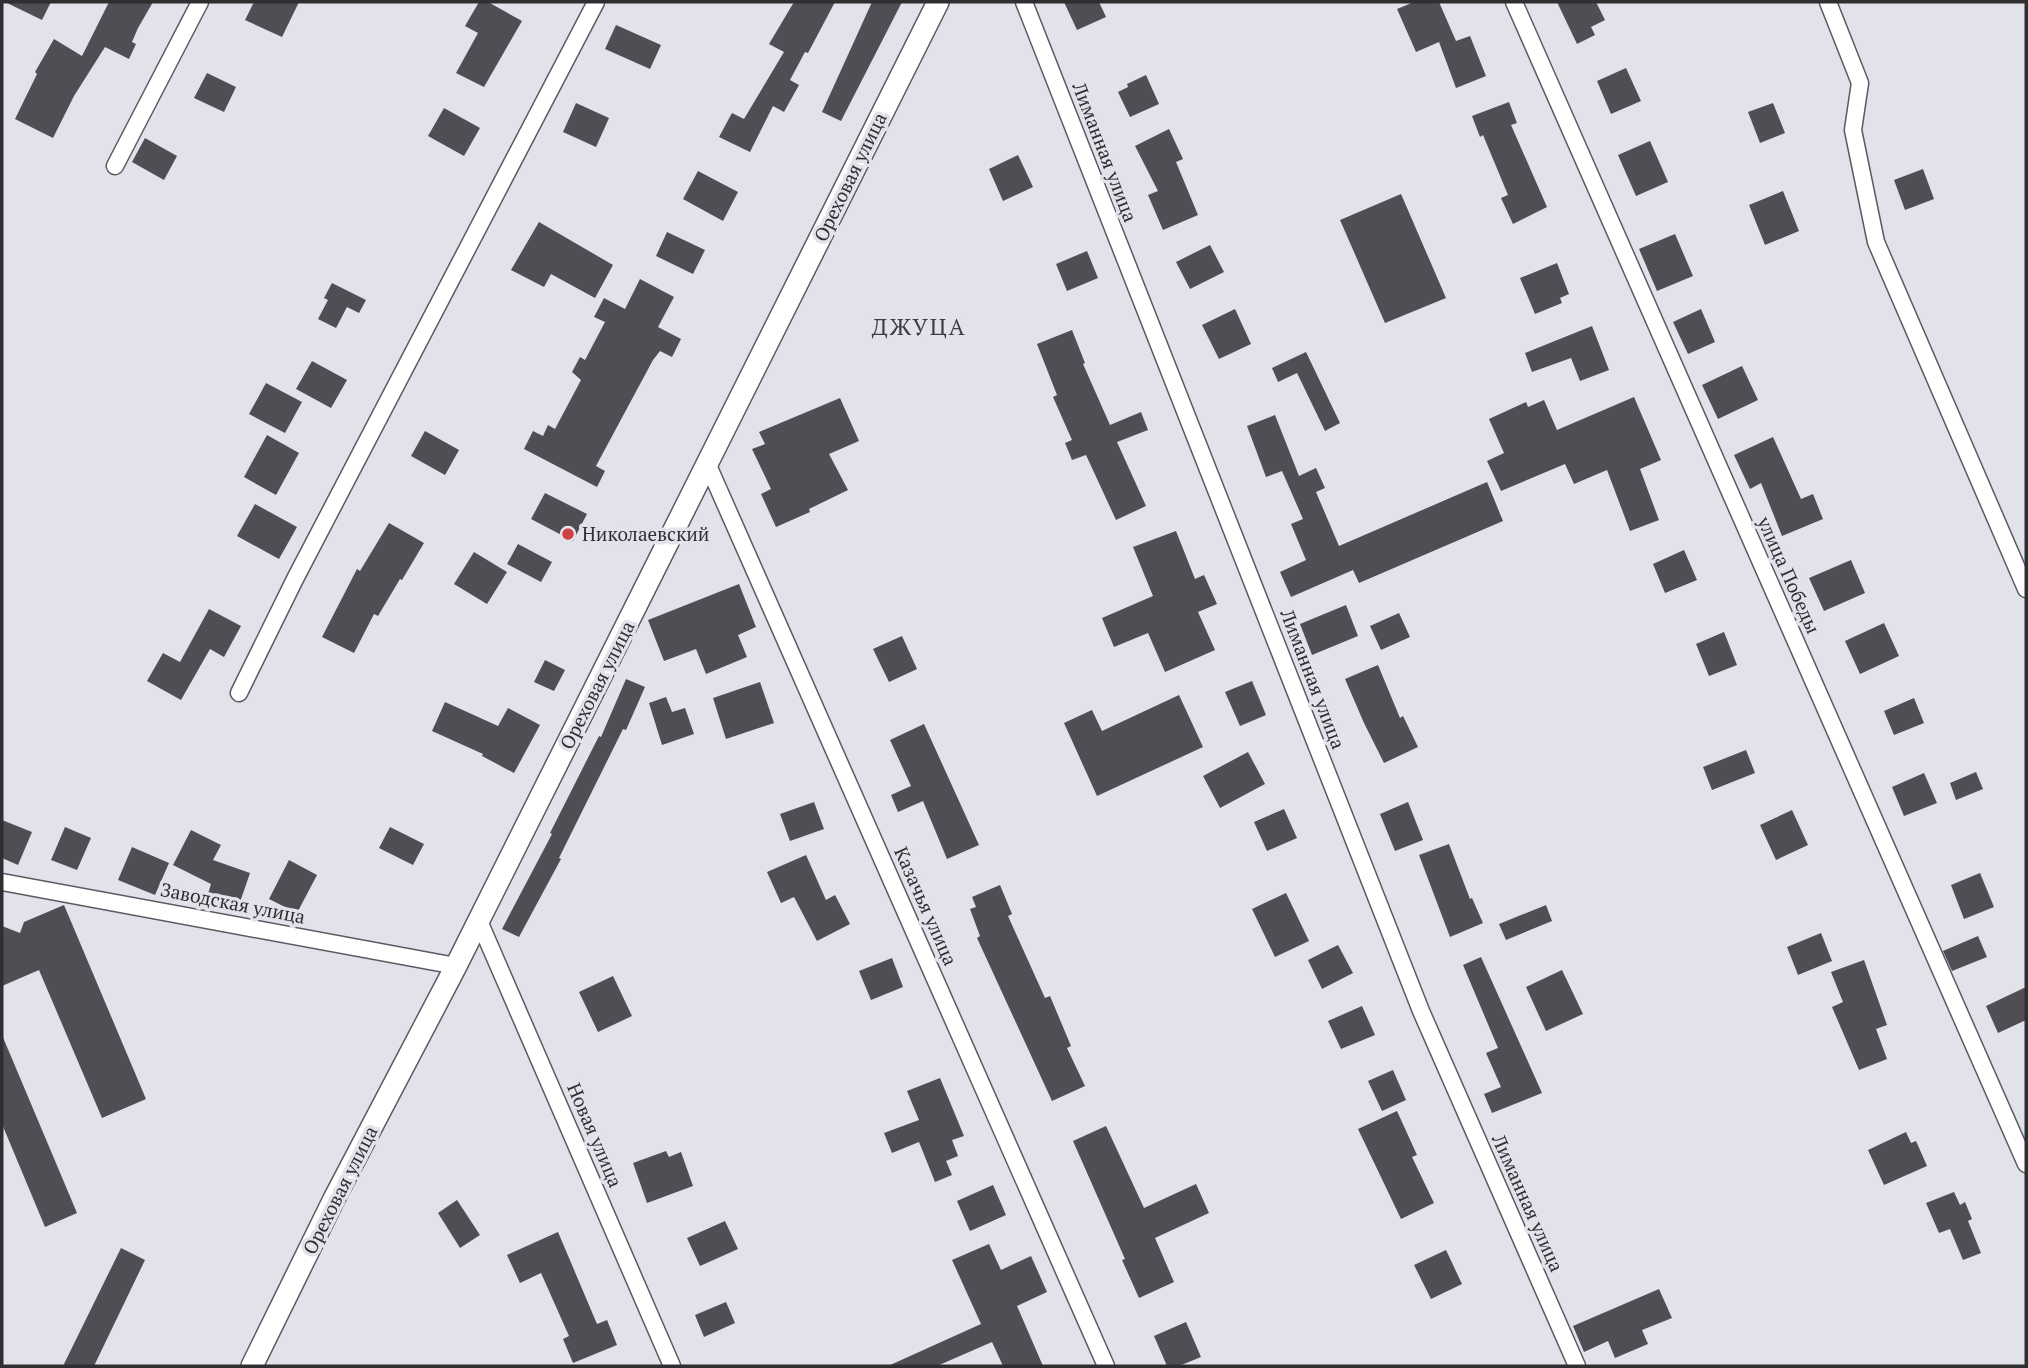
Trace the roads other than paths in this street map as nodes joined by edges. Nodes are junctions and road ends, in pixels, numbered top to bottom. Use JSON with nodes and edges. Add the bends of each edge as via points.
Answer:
{"nodes":[{"id":1,"x":200,"y":2,"type":"edge"},
{"id":2,"x":596,"y":2,"type":"edge"},
{"id":3,"x":938,"y":2,"type":"edge"},
{"id":4,"x":1024,"y":2,"type":"edge"},
{"id":5,"x":1514,"y":2,"type":"edge"},
{"id":6,"x":1828,"y":2,"type":"edge"},
{"id":7,"x":115,"y":166,"type":"dead end"},
{"id":8,"x":707,"y":463,"type":"junction"},
{"id":9,"x":2026,"y":589,"type":"edge"},
{"id":10,"x":239,"y":693,"type":"dead end"},
{"id":11,"x":2,"y":882,"type":"edge"},
{"id":12,"x":479,"y":920,"type":"junction"},
{"id":13,"x":456,"y":967,"type":"junction"},
{"id":14,"x":2026,"y":1164,"type":"edge"},
{"id":15,"x":252,"y":1366,"type":"edge"},
{"id":16,"x":672,"y":1366,"type":"edge"},
{"id":17,"x":1106,"y":1366,"type":"edge"},
{"id":18,"x":1577,"y":1366,"type":"edge"}],
"edges":[{"from":1,"to":7,"type":"street"},
{"from":2,"to":10,"type":"street"},
{"from":3,"to":8,"type":"main road","name":"Ореховая улица"},
{"from":4,"to":18,"type":"street","name":"Лиманная улица","via":[[1421,1011]]},
{"from":5,"to":14,"type":"street","name":"улица Победы"},
{"from":6,"to":9,"type":"street","via":[[1860,83],[1853,130],[1876,242]]},
{"from":8,"to":12,"type":"main road","name":"Ореховая улица"},
{"from":8,"to":17,"type":"street","name":"Казачья улица"},
{"from":11,"to":13,"type":"street","name":"Заводская улица"},
{"from":12,"to":13,"type":"main road","name":"Ореховая улица"},
{"from":12,"to":16,"type":"street","name":"Новая улица"},
{"from":13,"to":15,"type":"main road","name":"Ореховая улица"}]}
